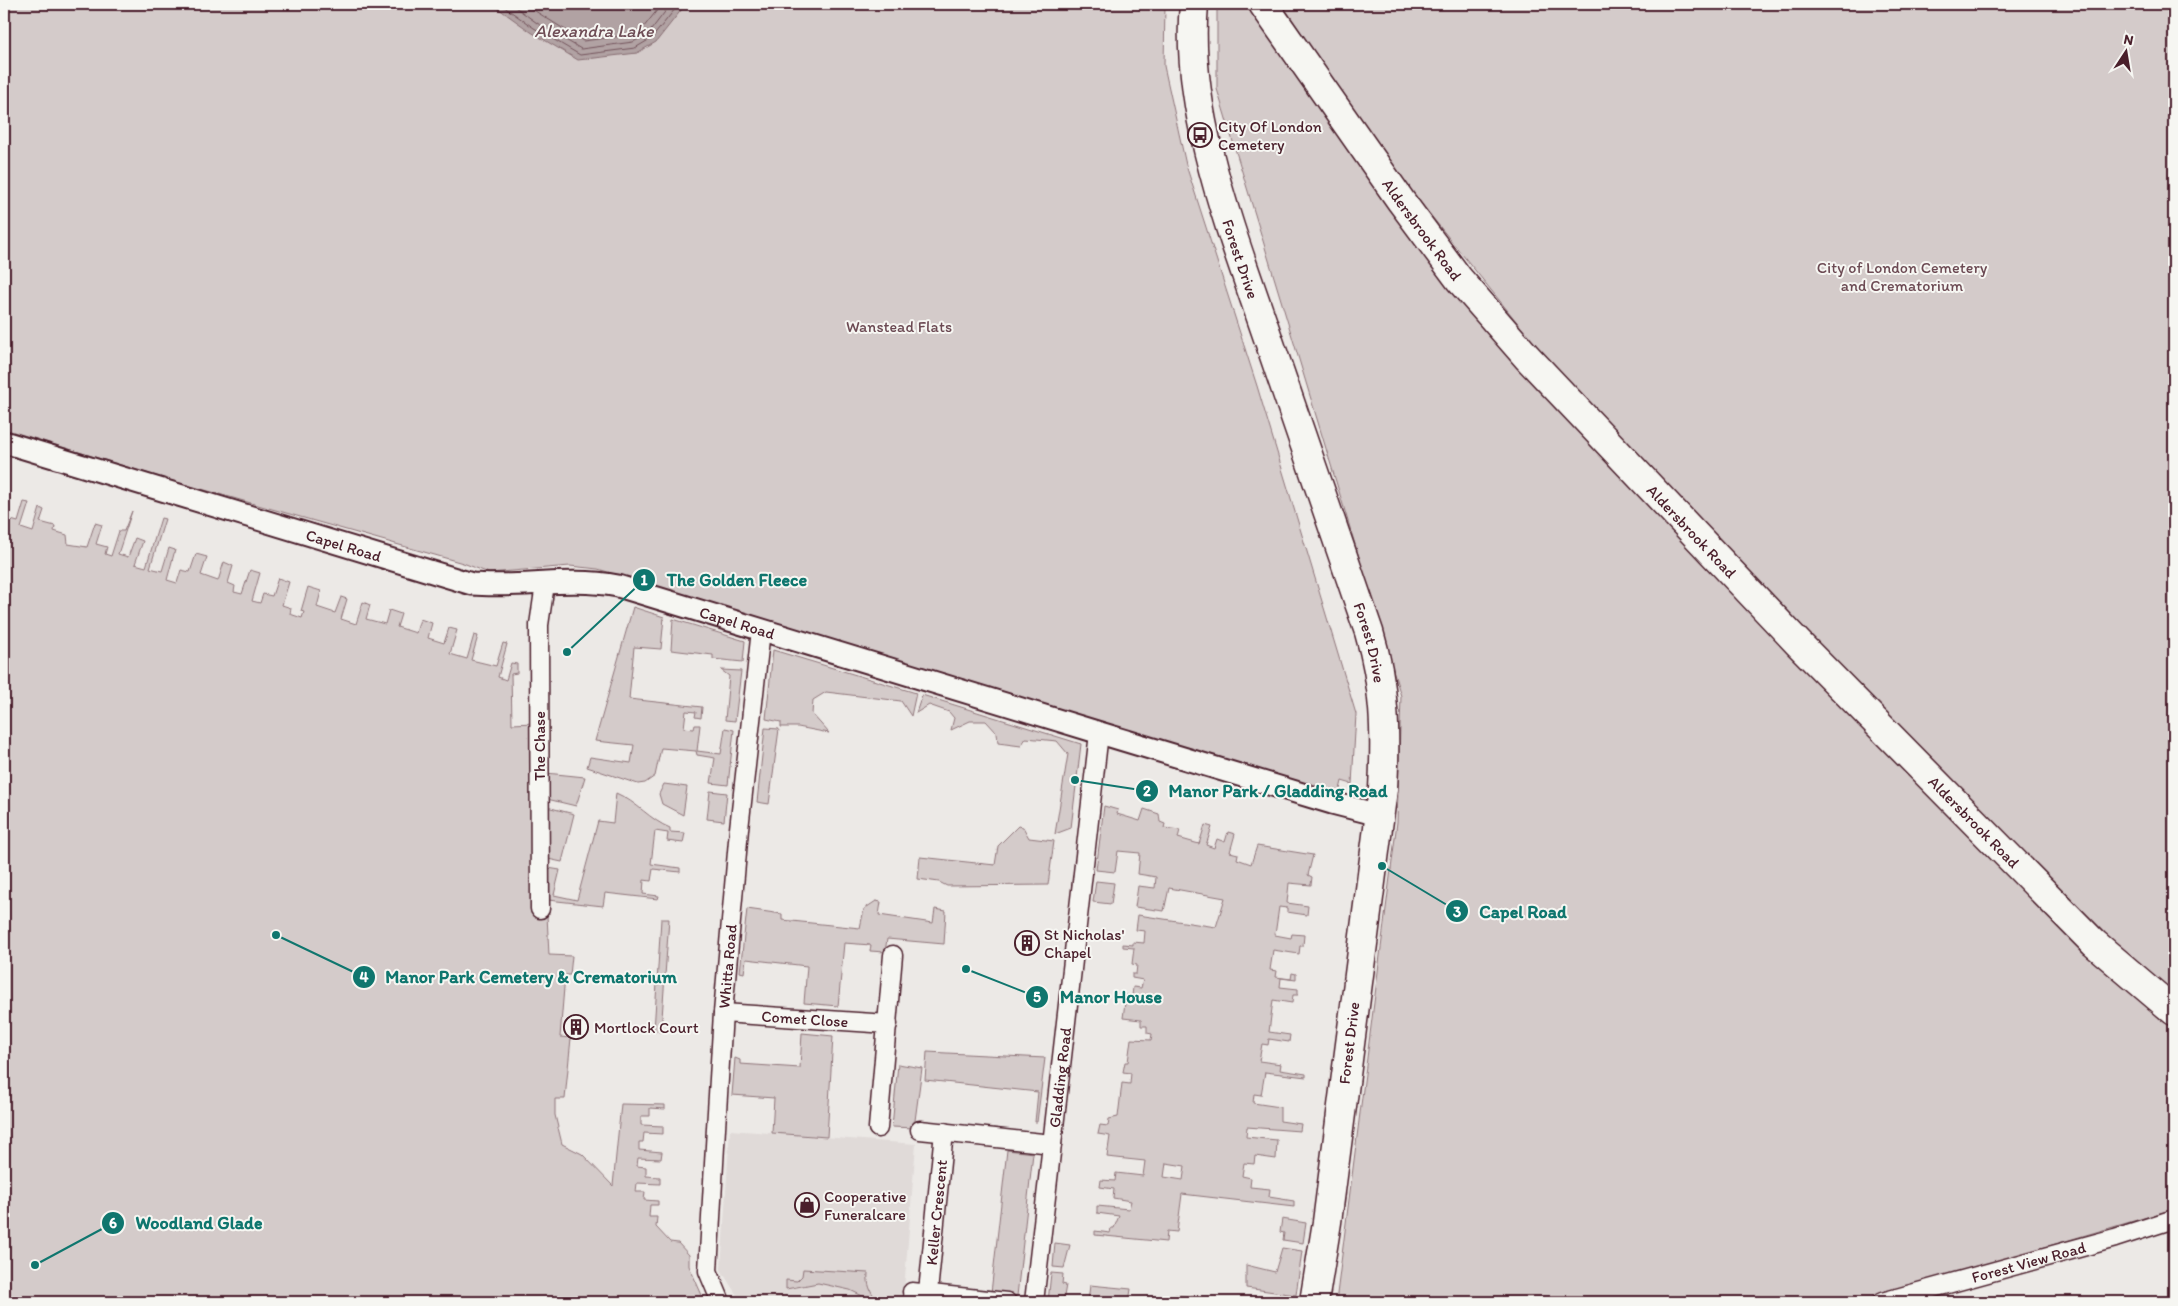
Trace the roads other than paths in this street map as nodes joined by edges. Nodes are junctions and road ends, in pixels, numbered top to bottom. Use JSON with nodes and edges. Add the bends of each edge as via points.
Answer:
{"nodes":[{"id":1,"x":1194,"y":4,"type":"edge"},
{"id":2,"x":1263,"y":4,"type":"edge"},
{"id":3,"x":4,"y":442,"type":"edge"},
{"id":4,"x":545,"y":584,"type":"junction"},
{"id":5,"x":761,"y":630,"type":"junction"},
{"id":6,"x":1099,"y":733,"type":"junction"},
{"id":7,"x":1379,"y":815,"type":"junction"},
{"id":8,"x":540,"y":909,"type":"dead end"},
{"id":9,"x":893,"y":955,"type":"dead end"},
{"id":10,"x":2174,"y":1011,"type":"edge"},
{"id":11,"x":723,"y":1013,"type":"junction"},
{"id":12,"x":888,"y":1024,"type":"junction"},
{"id":13,"x":878,"y":1128,"type":"dead end"},
{"id":14,"x":920,"y":1130,"type":"dead end"},
{"id":15,"x":944,"y":1132,"type":"junction"},
{"id":16,"x":1052,"y":1144,"type":"junction"},
{"id":17,"x":2174,"y":1219,"type":"edge"},
{"id":18,"x":721,"y":1302,"type":"edge"},
{"id":19,"x":1007,"y":1302,"type":"edge"},
{"id":20,"x":1034,"y":1302,"type":"edge"},
{"id":21,"x":1314,"y":1302,"type":"edge"},
{"id":22,"x":1882,"y":1302,"type":"edge"}],
"edges":[{"from":1,"to":7,"type":"main road","name":"Forest Drive","via":[[1197,86],[1216,187],[1375,654],[1386,720]]},
{"from":2,"to":10,"type":"main road","name":"Aldersbrook Road","via":[[1453,271],[1527,357],[1798,643],[2066,915]]},
{"from":3,"to":4,"type":"street","name":"Capel Road","via":[[472,584]]},
{"from":4,"to":5,"type":"street","name":"Capel Road","via":[[583,581],[618,586]]},
{"from":4,"to":8,"type":"street","name":"The Chase","via":[[539,625]]},
{"from":5,"to":6,"type":"street","name":"Capel Road"},
{"from":5,"to":11,"type":"street","name":"Whitta Road"},
{"from":6,"to":7,"type":"street","name":"Capel Road"},
{"from":6,"to":16,"type":"street","name":"Gladding Road"},
{"from":7,"to":21,"type":"main road","name":"Forest Drive"},
{"from":9,"to":12,"type":"street"},
{"from":11,"to":12,"type":"street","name":"Comet Close"},
{"from":11,"to":18,"type":"street","name":"Whitta Road","via":[[708,1271]]},
{"from":12,"to":13,"type":"street"},
{"from":14,"to":15,"type":"street"},
{"from":15,"to":16,"type":"street"},
{"from":15,"to":19,"type":"street","name":"Keller Crescent","via":[[920,1292]]},
{"from":16,"to":20,"type":"street","name":"Gladding Road"},
{"from":17,"to":22,"type":"street","name":"Forest View Road"}]}
